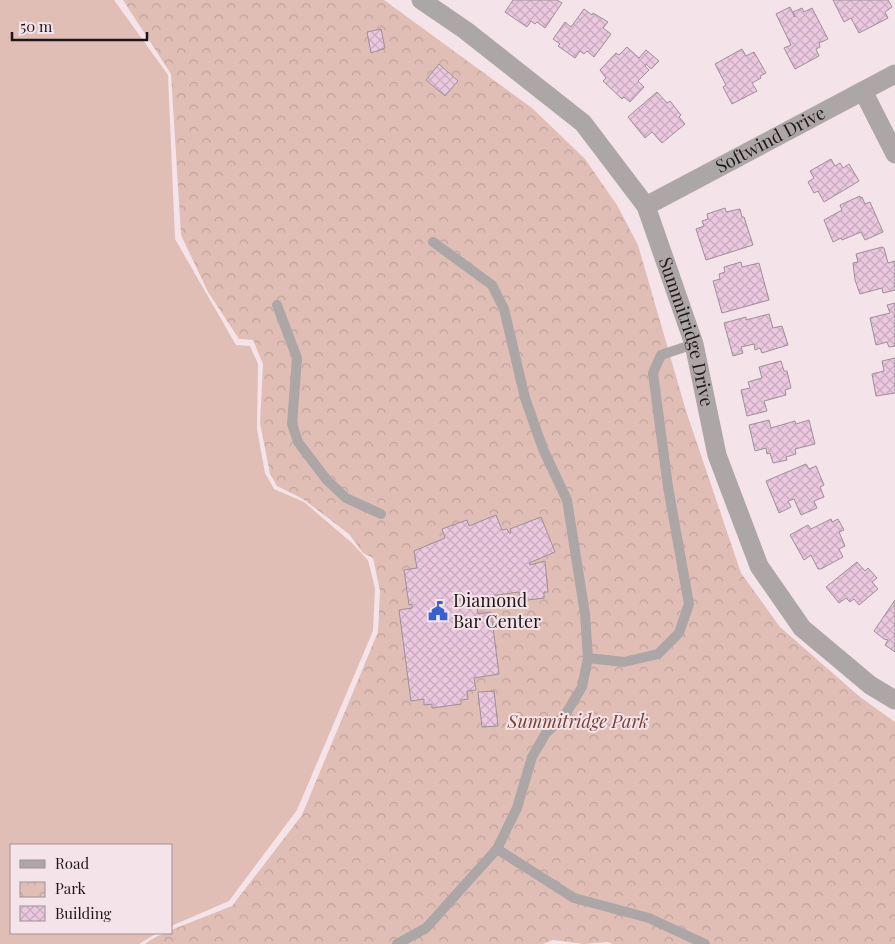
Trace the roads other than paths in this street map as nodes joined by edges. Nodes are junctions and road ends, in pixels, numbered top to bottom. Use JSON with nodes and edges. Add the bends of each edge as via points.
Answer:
{"nodes":[{"id":1,"x":421,"y":0,"type":"edge"},
{"id":2,"x":895,"y":74,"type":"edge"},
{"id":3,"x":863,"y":91,"type":"junction"},
{"id":4,"x":895,"y":154,"type":"edge"},
{"id":5,"x":646,"y":206,"type":"junction"},
{"id":6,"x":433,"y":242,"type":"dead end"},
{"id":7,"x":277,"y":305,"type":"dead end"},
{"id":8,"x":694,"y":344,"type":"junction"},
{"id":9,"x":381,"y":514,"type":"dead end"},
{"id":10,"x":588,"y":658,"type":"junction"},
{"id":11,"x":895,"y":700,"type":"edge"},
{"id":12,"x":497,"y":849,"type":"junction"},
{"id":13,"x":397,"y":944,"type":"edge"},
{"id":14,"x":705,"y":944,"type":"edge"}],
"edges":[{"from":1,"to":5,"type":"street","name":"Summitridge Drive","via":[[465,30],[583,123]]},
{"from":2,"to":3,"type":"street","name":"Softwind Drive"},
{"from":3,"to":4,"type":"street"},
{"from":3,"to":5,"type":"street","name":"Softwind Drive"},
{"from":5,"to":8,"type":"street","name":"Summitridge Drive"},
{"from":6,"to":10,"type":"lane","via":[[492,285],[504,309],[525,398],[543,449],[567,500]]},
{"from":7,"to":9,"type":"lane","via":[[297,358],[292,424],[298,442],[326,479],[346,498]]},
{"from":8,"to":10,"type":"lane","via":[[661,355],[653,373],[668,487],[689,604],[679,633],[658,654],[624,662]]},
{"from":8,"to":11,"type":"street","name":"Summitridge Drive","via":[[717,455],[759,566],[802,628],[870,685]]},
{"from":10,"to":12,"type":"lane","via":[[582,687],[565,715],[546,733],[532,757],[517,808]]},
{"from":12,"to":13,"type":"lane","via":[[426,928]]},
{"from":12,"to":14,"type":"lane","via":[[574,898],[648,918]]}]}
